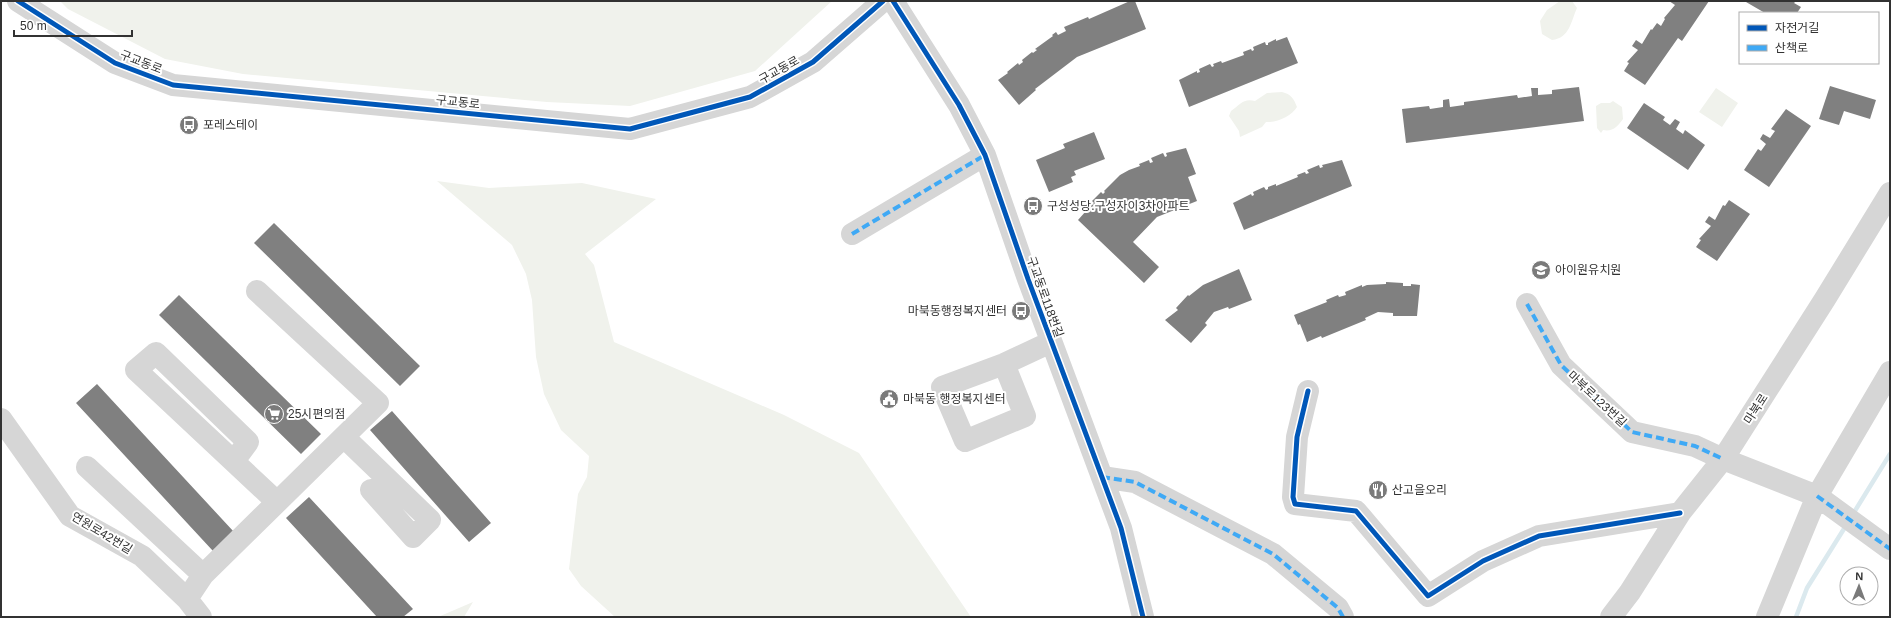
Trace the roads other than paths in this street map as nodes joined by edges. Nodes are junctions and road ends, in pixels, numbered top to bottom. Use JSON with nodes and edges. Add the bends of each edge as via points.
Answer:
{"nodes":[{"id":1,"x":18,"y":1,"type":"edge"},
{"id":2,"x":883,"y":1,"type":"edge"},
{"id":3,"x":893,"y":1,"type":"edge"},
{"id":4,"x":985,"y":155,"type":"junction"},
{"id":5,"x":1890,"y":193,"type":"edge"},
{"id":6,"x":852,"y":234,"type":"dead end"},
{"id":7,"x":257,"y":291,"type":"dead end"},
{"id":8,"x":1527,"y":304,"type":"dead end"},
{"id":9,"x":1051,"y":342,"type":"junction"},
{"id":10,"x":1004,"y":364,"type":"dead end"},
{"id":11,"x":1890,"y":372,"type":"edge"},
{"id":12,"x":1308,"y":391,"type":"dead end"},
{"id":13,"x":1,"y":419,"type":"edge"},
{"id":14,"x":344,"y":437,"type":"junction"},
{"id":15,"x":1723,"y":459,"type":"junction"},
{"id":16,"x":234,"y":462,"type":"junction"},
{"id":17,"x":87,"y":467,"type":"dead end"},
{"id":18,"x":1102,"y":477,"type":"junction"},
{"id":19,"x":371,"y":490,"type":"dead end"},
{"id":20,"x":1817,"y":496,"type":"junction"},
{"id":21,"x":277,"y":502,"type":"junction"},
{"id":22,"x":1680,"y":513,"type":"junction"},
{"id":23,"x":1890,"y":549,"type":"edge"},
{"id":24,"x":203,"y":575,"type":"junction"},
{"id":25,"x":187,"y":599,"type":"junction"},
{"id":26,"x":201,"y":617,"type":"edge"},
{"id":27,"x":1143,"y":617,"type":"edge"},
{"id":28,"x":1342,"y":617,"type":"edge"},
{"id":29,"x":1611,"y":617,"type":"edge"},
{"id":30,"x":1767,"y":617,"type":"edge"}],
"edges":[{"from":1,"to":2,"type":"street","name":"구교동로","via":[[115,64],[173,84],[630,129],[750,97],[813,62]]},
{"from":3,"to":4,"type":"street","name":"구교동로118번길","via":[[959,104]]},
{"from":4,"to":6,"type":"street"},
{"from":4,"to":9,"type":"street","name":"구교동로118번길"},
{"from":5,"to":15,"type":"street","name":"마북로","via":[[1826,299]]},
{"from":7,"to":14,"type":"street","via":[[378,403]]},
{"from":8,"to":15,"type":"street","name":"마북로123번길","via":[[1561,366],[1632,432],[1695,446]]},
{"from":9,"to":10,"type":"street"},
{"from":9,"to":18,"type":"street","name":"구교동로118번길"},
{"from":11,"to":20,"type":"street"},
{"from":12,"to":22,"type":"street","via":[[1297,437],[1293,496],[1295,504],[1356,511],[1428,596],[1483,561],[1539,536]]},
{"from":13,"to":25,"type":"street","name":"연원로42번길","via":[[70,516],[142,556]]},
{"from":14,"to":19,"type":"street","via":[[430,520],[413,537]]},
{"from":14,"to":21,"type":"street"},
{"from":15,"to":20,"type":"street","name":"마북로123번길"},
{"from":15,"to":22,"type":"street","name":"마북로"},
{"from":16,"to":16,"type":"street","via":[[216,445],[136,370],[156,353],[248,442]]},
{"from":16,"to":21,"type":"street"},
{"from":17,"to":24,"type":"street"},
{"from":18,"to":27,"type":"street","name":"구교동로118번길","via":[[1121,528]]},
{"from":18,"to":28,"type":"street","via":[[1135,482],[1273,554],[1338,608]]},
{"from":20,"to":23,"type":"street","name":"마북로123번길"},
{"from":20,"to":30,"type":"street"},
{"from":21,"to":24,"type":"street"},
{"from":22,"to":29,"type":"street","name":"마북로","via":[[1630,592]]},
{"from":24,"to":25,"type":"street"},
{"from":25,"to":26,"type":"street","name":"연원로42번길"}]}
